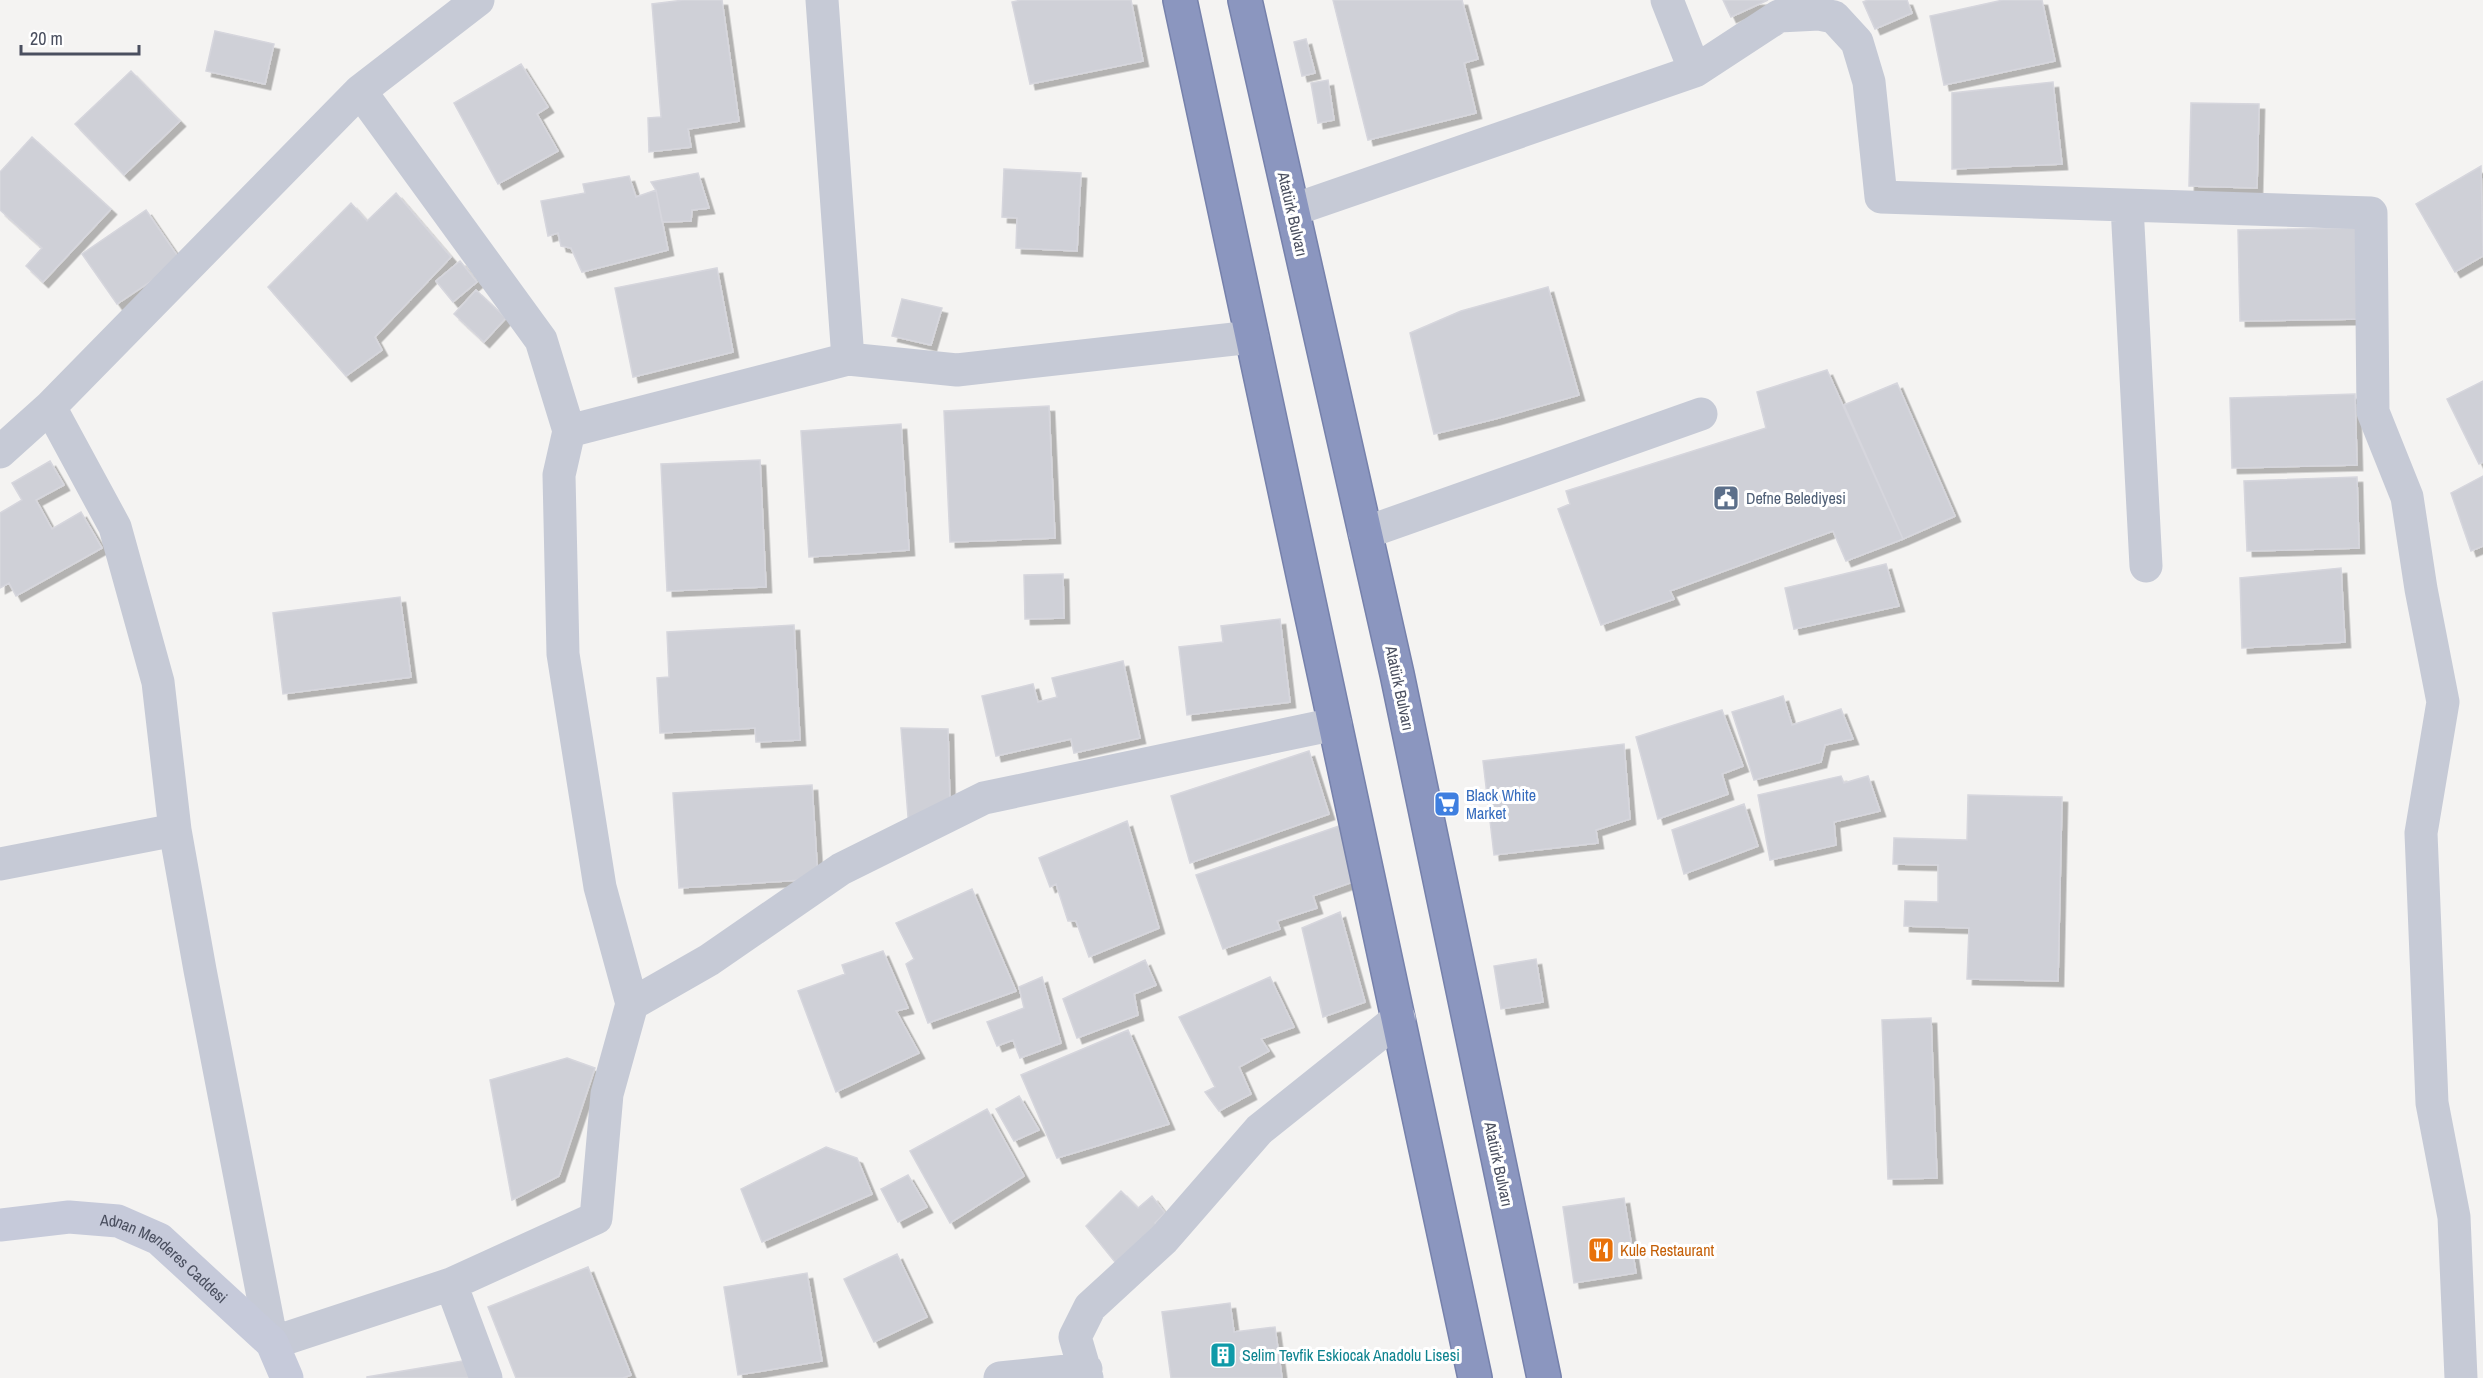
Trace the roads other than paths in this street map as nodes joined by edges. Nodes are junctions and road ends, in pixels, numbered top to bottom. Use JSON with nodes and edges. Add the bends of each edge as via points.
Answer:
{"nodes":[{"id":1,"x":478,"y":0,"type":"edge"},
{"id":2,"x":822,"y":0,"type":"edge"},
{"id":3,"x":1179,"y":0,"type":"edge"},
{"id":4,"x":1245,"y":0,"type":"edge"},
{"id":5,"x":1667,"y":0,"type":"edge"},
{"id":6,"x":1695,"y":70,"type":"junction"},
{"id":7,"x":360,"y":92,"type":"junction"},
{"id":8,"x":2127,"y":206,"type":"junction"},
{"id":9,"x":1293,"y":210,"type":"junction"},
{"id":10,"x":1252,"y":337,"type":"junction"},
{"id":11,"x":848,"y":359,"type":"junction"},
{"id":12,"x":50,"y":407,"type":"junction"},
{"id":13,"x":1701,"y":414,"type":"dead end"},
{"id":14,"x":569,"y":430,"type":"junction"},
{"id":15,"x":0,"y":452,"type":"edge"},
{"id":16,"x":1365,"y":533,"type":"junction"},
{"id":17,"x":2146,"y":566,"type":"dead end"},
{"id":18,"x":1335,"y":724,"type":"junction"},
{"id":19,"x":175,"y":830,"type":"junction"},
{"id":20,"x":0,"y":864,"type":"edge"},
{"id":21,"x":632,"y":1004,"type":"junction"},
{"id":22,"x":1399,"y":1018,"type":"junction"},
{"id":23,"x":0,"y":1226,"type":"edge"},
{"id":24,"x":452,"y":1284,"type":"junction"},
{"id":25,"x":272,"y":1343,"type":"junction"},
{"id":26,"x":1087,"y":1374,"type":"edge"},
{"id":27,"x":287,"y":1378,"type":"edge"},
{"id":28,"x":486,"y":1378,"type":"edge"},
{"id":29,"x":1000,"y":1378,"type":"edge"},
{"id":30,"x":1475,"y":1378,"type":"edge"},
{"id":31,"x":1544,"y":1378,"type":"edge"},
{"id":32,"x":2461,"y":1378,"type":"edge"}],
"edges":[{"from":1,"to":7,"type":"street"},
{"from":2,"to":11,"type":"street"},
{"from":3,"to":10,"type":"highway"},
{"from":4,"to":9,"type":"highway","name":"Atatürk Bulvarı"},
{"from":5,"to":6,"type":"street"},
{"from":6,"to":8,"type":"street","via":[[1779,16],[1834,17],[1857,42],[1869,82],[1881,197]]},
{"from":6,"to":9,"type":"street"},
{"from":7,"to":12,"type":"street"},
{"from":7,"to":14,"type":"street","via":[[541,340]]},
{"from":8,"to":17,"type":"street"},
{"from":8,"to":32,"type":"street","via":[[2371,213],[2373,412],[2407,496],[2443,702],[2421,833],[2432,1103],[2454,1217]]},
{"from":9,"to":16,"type":"highway","name":"Atatürk Bulvarı"},
{"from":10,"to":11,"type":"street","via":[[957,370]]},
{"from":10,"to":18,"type":"highway"},
{"from":11,"to":14,"type":"street"},
{"from":12,"to":15,"type":"street"},
{"from":12,"to":19,"type":"street","via":[[115,527],[158,682]]},
{"from":13,"to":16,"type":"street"},
{"from":14,"to":21,"type":"street","via":[[559,475],[563,654],[600,887]]},
{"from":16,"to":31,"type":"highway","name":"Atatürk Bulvarı"},
{"from":18,"to":21,"type":"street","via":[[984,798],[841,869],[709,960]]},
{"from":18,"to":22,"type":"highway"},
{"from":19,"to":20,"type":"street"},
{"from":19,"to":25,"type":"street"},
{"from":21,"to":24,"type":"street","via":[[607,1094],[596,1218]]},
{"from":22,"to":26,"type":"street","via":[[1259,1130],[1164,1239],[1090,1307],[1075,1338]]},
{"from":22,"to":30,"type":"highway"},
{"from":23,"to":25,"type":"street","name":"Adnan Menderes Caddesi","via":[[69,1217],[118,1221],[159,1239]]},
{"from":24,"to":25,"type":"street"},
{"from":24,"to":28,"type":"street"},
{"from":25,"to":27,"type":"street","name":"Adnan Menderes Caddesi"},
{"from":26,"to":29,"type":"street"}]}
